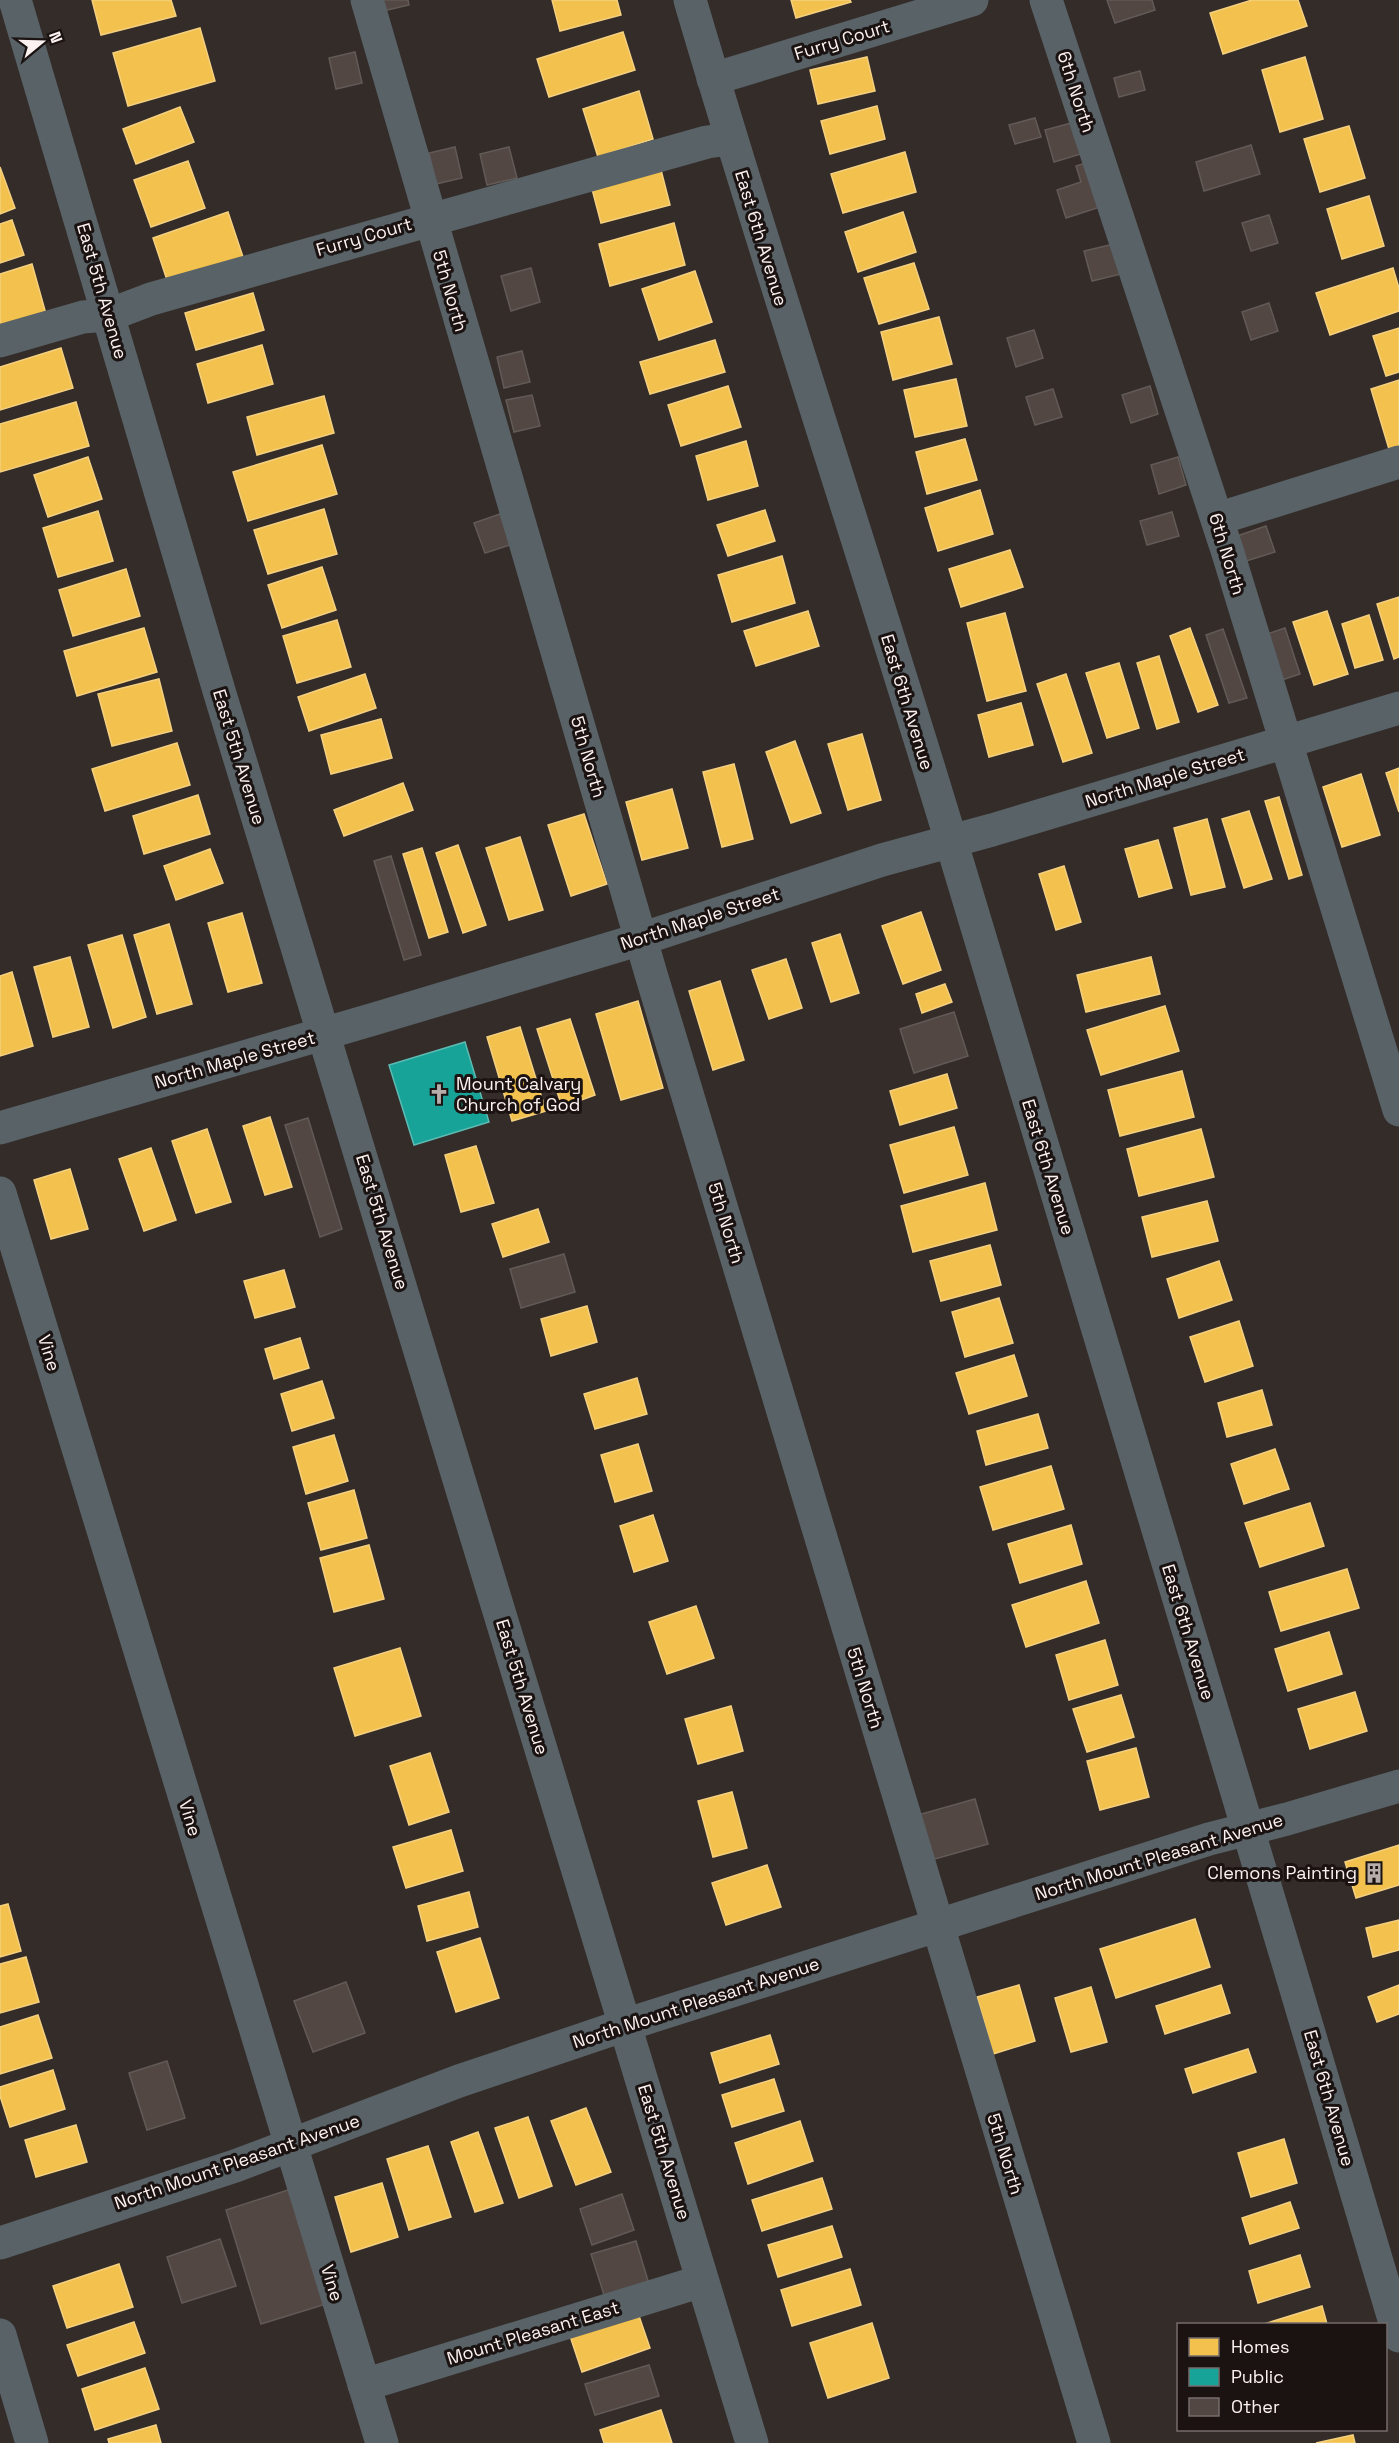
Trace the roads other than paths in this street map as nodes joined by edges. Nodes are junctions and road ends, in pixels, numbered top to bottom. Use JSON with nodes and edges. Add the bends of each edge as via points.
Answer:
{"nodes":[{"id":1,"x":15,"y":0,"type":"edge"},
{"id":2,"x":367,"y":0,"type":"edge"},
{"id":3,"x":690,"y":0,"type":"edge"},
{"id":4,"x":972,"y":0,"type":"edge"},
{"id":5,"x":1046,"y":0,"type":"edge"},
{"id":6,"x":713,"y":79,"type":"junction"},
{"id":7,"x":730,"y":139,"type":"junction"},
{"id":8,"x":429,"y":218,"type":"junction"},
{"id":9,"x":109,"y":315,"type":"junction"},
{"id":10,"x":0,"y":340,"type":"edge"},
{"id":11,"x":1399,"y":462,"type":"edge"},
{"id":12,"x":1217,"y":519,"type":"junction"},
{"id":13,"x":1399,"y":708,"type":"edge"},
{"id":14,"x":1284,"y":741,"type":"junction"},
{"id":15,"x":951,"y":842,"type":"junction"},
{"id":16,"x":641,"y":939,"type":"junction"},
{"id":17,"x":325,"y":1034,"type":"junction"},
{"id":18,"x":1399,"y":1110,"type":"edge"},
{"id":19,"x":0,"y":1128,"type":"edge"},
{"id":20,"x":0,"y":1193,"type":"edge"},
{"id":21,"x":1399,"y":1786,"type":"edge"},
{"id":22,"x":1249,"y":1829,"type":"junction"},
{"id":23,"x":936,"y":1925,"type":"junction"},
{"id":24,"x":625,"y":2025,"type":"junction"},
{"id":25,"x":289,"y":2145,"type":"junction"},
{"id":26,"x":0,"y":2243,"type":"edge"},
{"id":27,"x":702,"y":2281,"type":"junction"},
{"id":28,"x":0,"y":2335,"type":"edge"},
{"id":29,"x":1399,"y":2336,"type":"edge"},
{"id":30,"x":364,"y":2385,"type":"junction"},
{"id":31,"x":32,"y":2443,"type":"edge"},
{"id":32,"x":382,"y":2443,"type":"edge"},
{"id":33,"x":752,"y":2443,"type":"edge"},
{"id":34,"x":1094,"y":2443,"type":"edge"}],
"edges":[{"from":1,"to":9,"type":"street","name":"East 5th Avenue"},
{"from":2,"to":8,"type":"street","name":"5th North"},
{"from":3,"to":6,"type":"street","name":"East 6th Avenue"},
{"from":4,"to":6,"type":"street","name":"Furry Court"},
{"from":5,"to":12,"type":"street","name":"6th North"},
{"from":6,"to":7,"type":"street","name":"East 6th Avenue"},
{"from":7,"to":8,"type":"street","name":"Furry Court"},
{"from":7,"to":15,"type":"street","name":"East 6th Avenue"},
{"from":8,"to":9,"type":"street","name":"Furry Court","via":[[151,298]]},
{"from":8,"to":16,"type":"street","name":"5th North"},
{"from":9,"to":10,"type":"street","name":"Furry Court","via":[[82,317]]},
{"from":9,"to":17,"type":"street","name":"East 5th Avenue"},
{"from":11,"to":12,"type":"street"},
{"from":12,"to":14,"type":"street","name":"6th North"},
{"from":13,"to":14,"type":"street","name":"North Maple Street"},
{"from":14,"to":15,"type":"street","name":"North Maple Street"},
{"from":14,"to":18,"type":"street","name":"6th North"},
{"from":15,"to":16,"type":"street","name":"North Maple Street","via":[[882,860]]},
{"from":15,"to":22,"type":"street","name":"East 6th Avenue"},
{"from":16,"to":17,"type":"street","name":"North Maple Street"},
{"from":16,"to":23,"type":"street","name":"5th North"},
{"from":17,"to":19,"type":"street","name":"North Maple Street"},
{"from":17,"to":24,"type":"street","name":"East 5th Avenue"},
{"from":20,"to":25,"type":"street","name":"Vine"},
{"from":21,"to":22,"type":"street","name":"North Mount Pleasant Avenue"},
{"from":22,"to":23,"type":"street","name":"North Mount Pleasant Avenue"},
{"from":22,"to":29,"type":"street","name":"East 6th Avenue"},
{"from":23,"to":24,"type":"street","name":"North Mount Pleasant Avenue"},
{"from":23,"to":34,"type":"street","name":"5th North"},
{"from":24,"to":25,"type":"street","name":"North Mount Pleasant Avenue","via":[[459,2081]]},
{"from":24,"to":27,"type":"street","name":"East 5th Avenue"},
{"from":25,"to":26,"type":"street","name":"North Mount Pleasant Avenue"},
{"from":25,"to":30,"type":"street","name":"Vine"},
{"from":27,"to":30,"type":"street","name":"Mount Pleasant East"},
{"from":27,"to":33,"type":"street","name":"East 5th Avenue"},
{"from":28,"to":31,"type":"street"},
{"from":30,"to":32,"type":"street","name":"Vine"}]}
